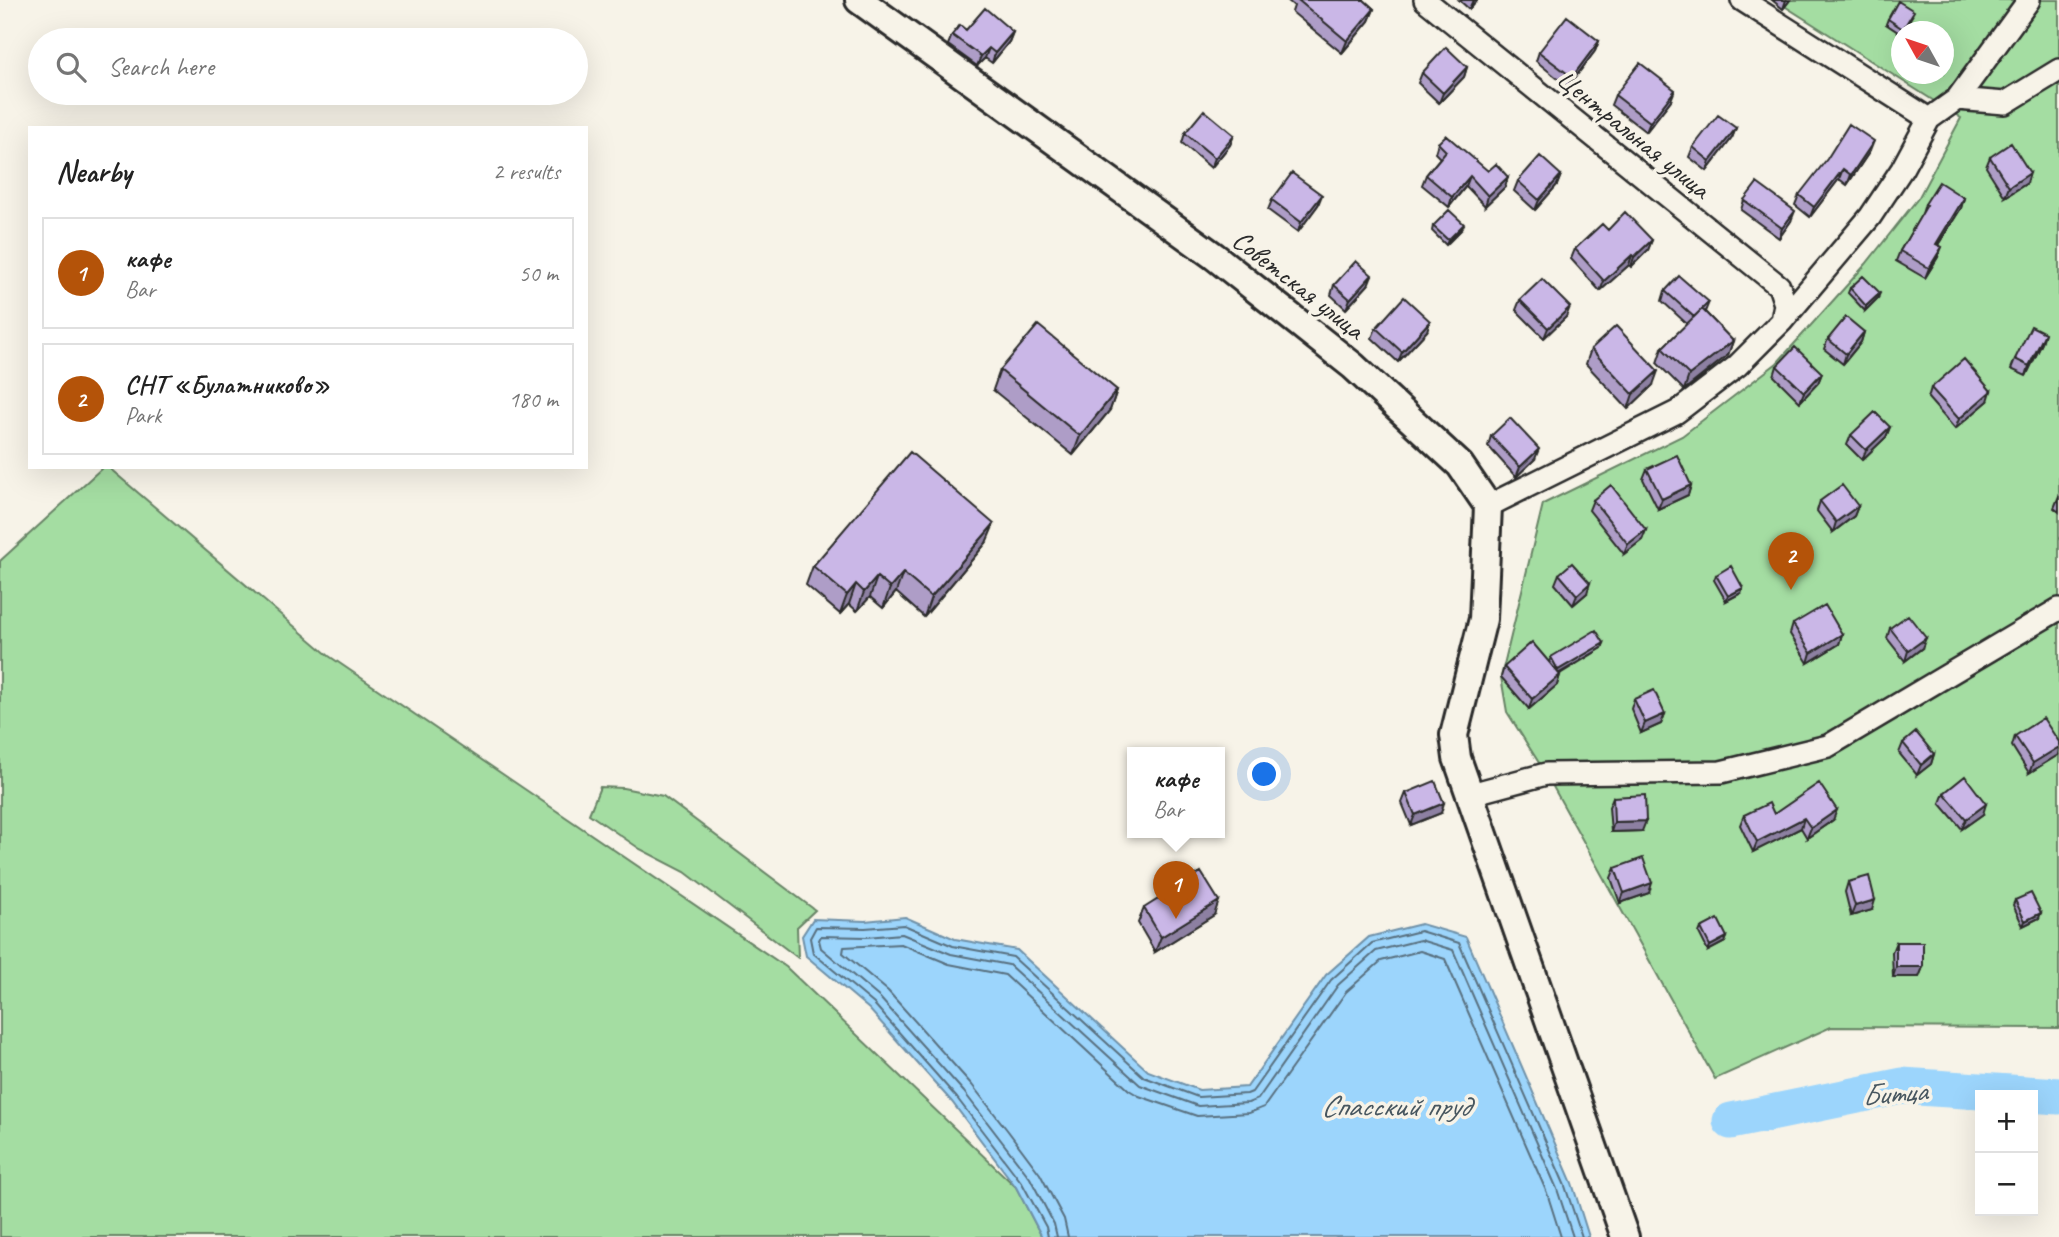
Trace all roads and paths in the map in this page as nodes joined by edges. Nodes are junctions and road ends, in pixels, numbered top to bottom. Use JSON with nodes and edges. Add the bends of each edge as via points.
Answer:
{"nodes":[{"id":1,"x":859,"y":0,"type":"edge"},
{"id":2,"x":1425,"y":0,"type":"edge"},
{"id":3,"x":1742,"y":0,"type":"edge"},
{"id":4,"x":2029,"y":0,"type":"edge"},
{"id":5,"x":2059,"y":70,"type":"edge"},
{"id":6,"x":1957,"y":99,"type":"junction"},
{"id":7,"x":1929,"y":119,"type":"junction"},
{"id":8,"x":1782,"y":321,"type":"junction"},
{"id":9,"x":1488,"y":506,"type":"junction"},
{"id":10,"x":2059,"y":608,"type":"edge"},
{"id":11,"x":1471,"y":794,"type":"junction"},
{"id":12,"x":1625,"y":1237,"type":"edge"}],
"edges":[{"from":1,"to":9,"type":"street","name":"Советская улица","via":[[1214,256],[1353,366],[1460,465]]},
{"from":2,"to":8,"type":"street","name":"Центральная улица","via":[[1779,286],[1785,304]]},
{"from":3,"to":7,"type":"street"},
{"from":4,"to":6,"type":"street"},
{"from":5,"to":6,"type":"street","via":[[2005,103]]},
{"from":6,"to":7,"type":"street"},
{"from":7,"to":8,"type":"street","via":[[1870,216]]},
{"from":8,"to":9,"type":"street","via":[[1737,366],[1677,412]]},
{"from":9,"to":11,"type":"street","via":[[1483,619],[1454,735]]},
{"from":10,"to":11,"type":"street","via":[[1828,746],[1721,772],[1546,774]]},
{"from":11,"to":12,"type":"street"}]}
